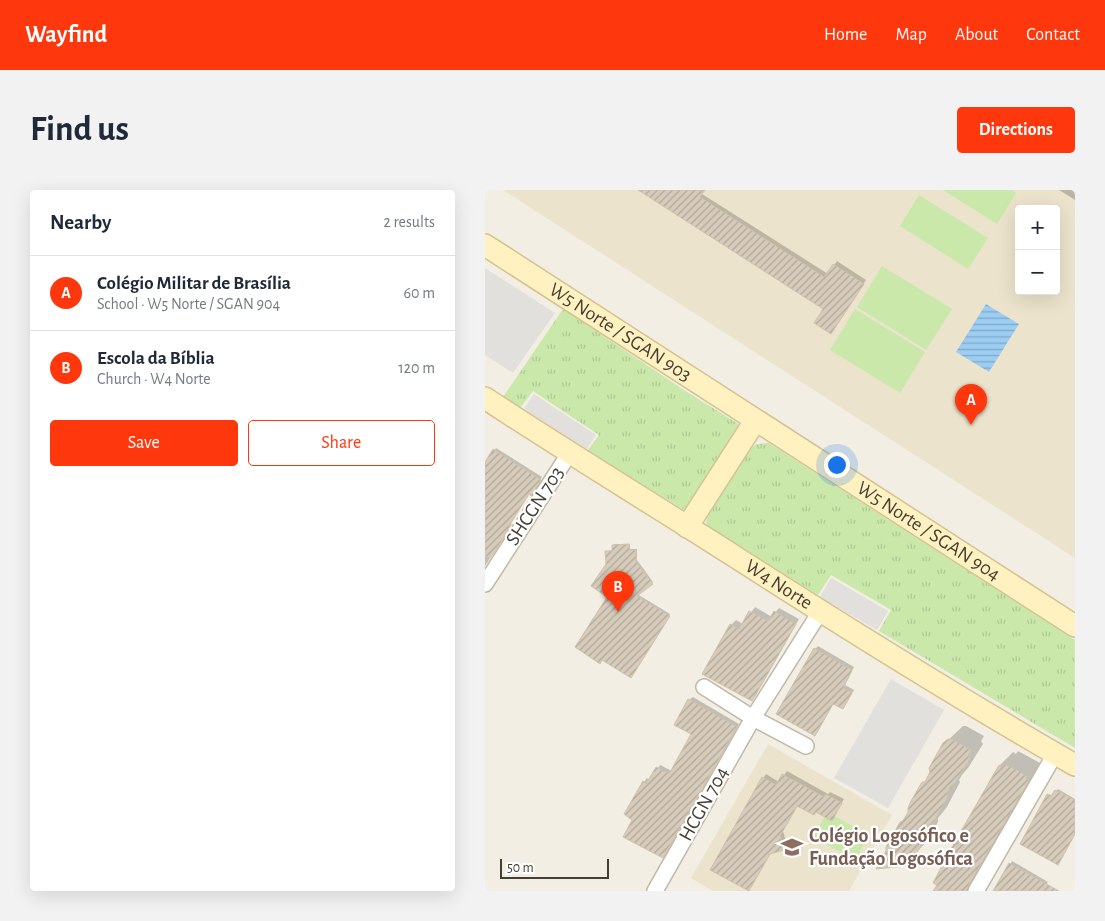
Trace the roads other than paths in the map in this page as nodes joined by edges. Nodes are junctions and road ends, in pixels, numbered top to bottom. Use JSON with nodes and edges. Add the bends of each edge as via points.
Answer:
{"nodes":[{"id":1,"x":485,"y":245,"type":"edge"},
{"id":2,"x":485,"y":398,"type":"edge"},
{"id":3,"x":755,"y":421,"type":"junction"},
{"id":4,"x":569,"y":454,"type":"junction"},
{"id":5,"x":687,"y":527,"type":"junction"},
{"id":6,"x":485,"y":584,"type":"edge"},
{"id":7,"x":819,"y":612,"type":"junction"},
{"id":8,"x":1075,"y":626,"type":"edge"},
{"id":9,"x":704,"y":686,"type":"dead end"},
{"id":10,"x":753,"y":718,"type":"junction"},
{"id":11,"x":806,"y":746,"type":"dead end"},
{"id":12,"x":1055,"y":754,"type":"junction"},
{"id":13,"x":1075,"y":765,"type":"edge"},
{"id":14,"x":655,"y":891,"type":"edge"},
{"id":15,"x":976,"y":891,"type":"edge"}],
"edges":[{"from":1,"to":3,"type":"main road","name":"W5 Norte / SGAN 903"},
{"from":2,"to":4,"type":"main road","name":"W4 Norte"},
{"from":3,"to":5,"type":"main road"},
{"from":3,"to":8,"type":"main road","name":"W5 Norte / SGAN 904"},
{"from":4,"to":5,"type":"main road","name":"W4 Norte"},
{"from":4,"to":6,"type":"street","name":"SHCGN 703"},
{"from":5,"to":7,"type":"main road","name":"W4 Norte"},
{"from":7,"to":10,"type":"street","name":"HCGN 704"},
{"from":7,"to":12,"type":"main road","name":"W4 Norte"},
{"from":9,"to":10,"type":"street"},
{"from":10,"to":11,"type":"street"},
{"from":10,"to":14,"type":"street","name":"HCGN 704"},
{"from":12,"to":13,"type":"main road","name":"W4 Norte"},
{"from":12,"to":15,"type":"street"}]}
